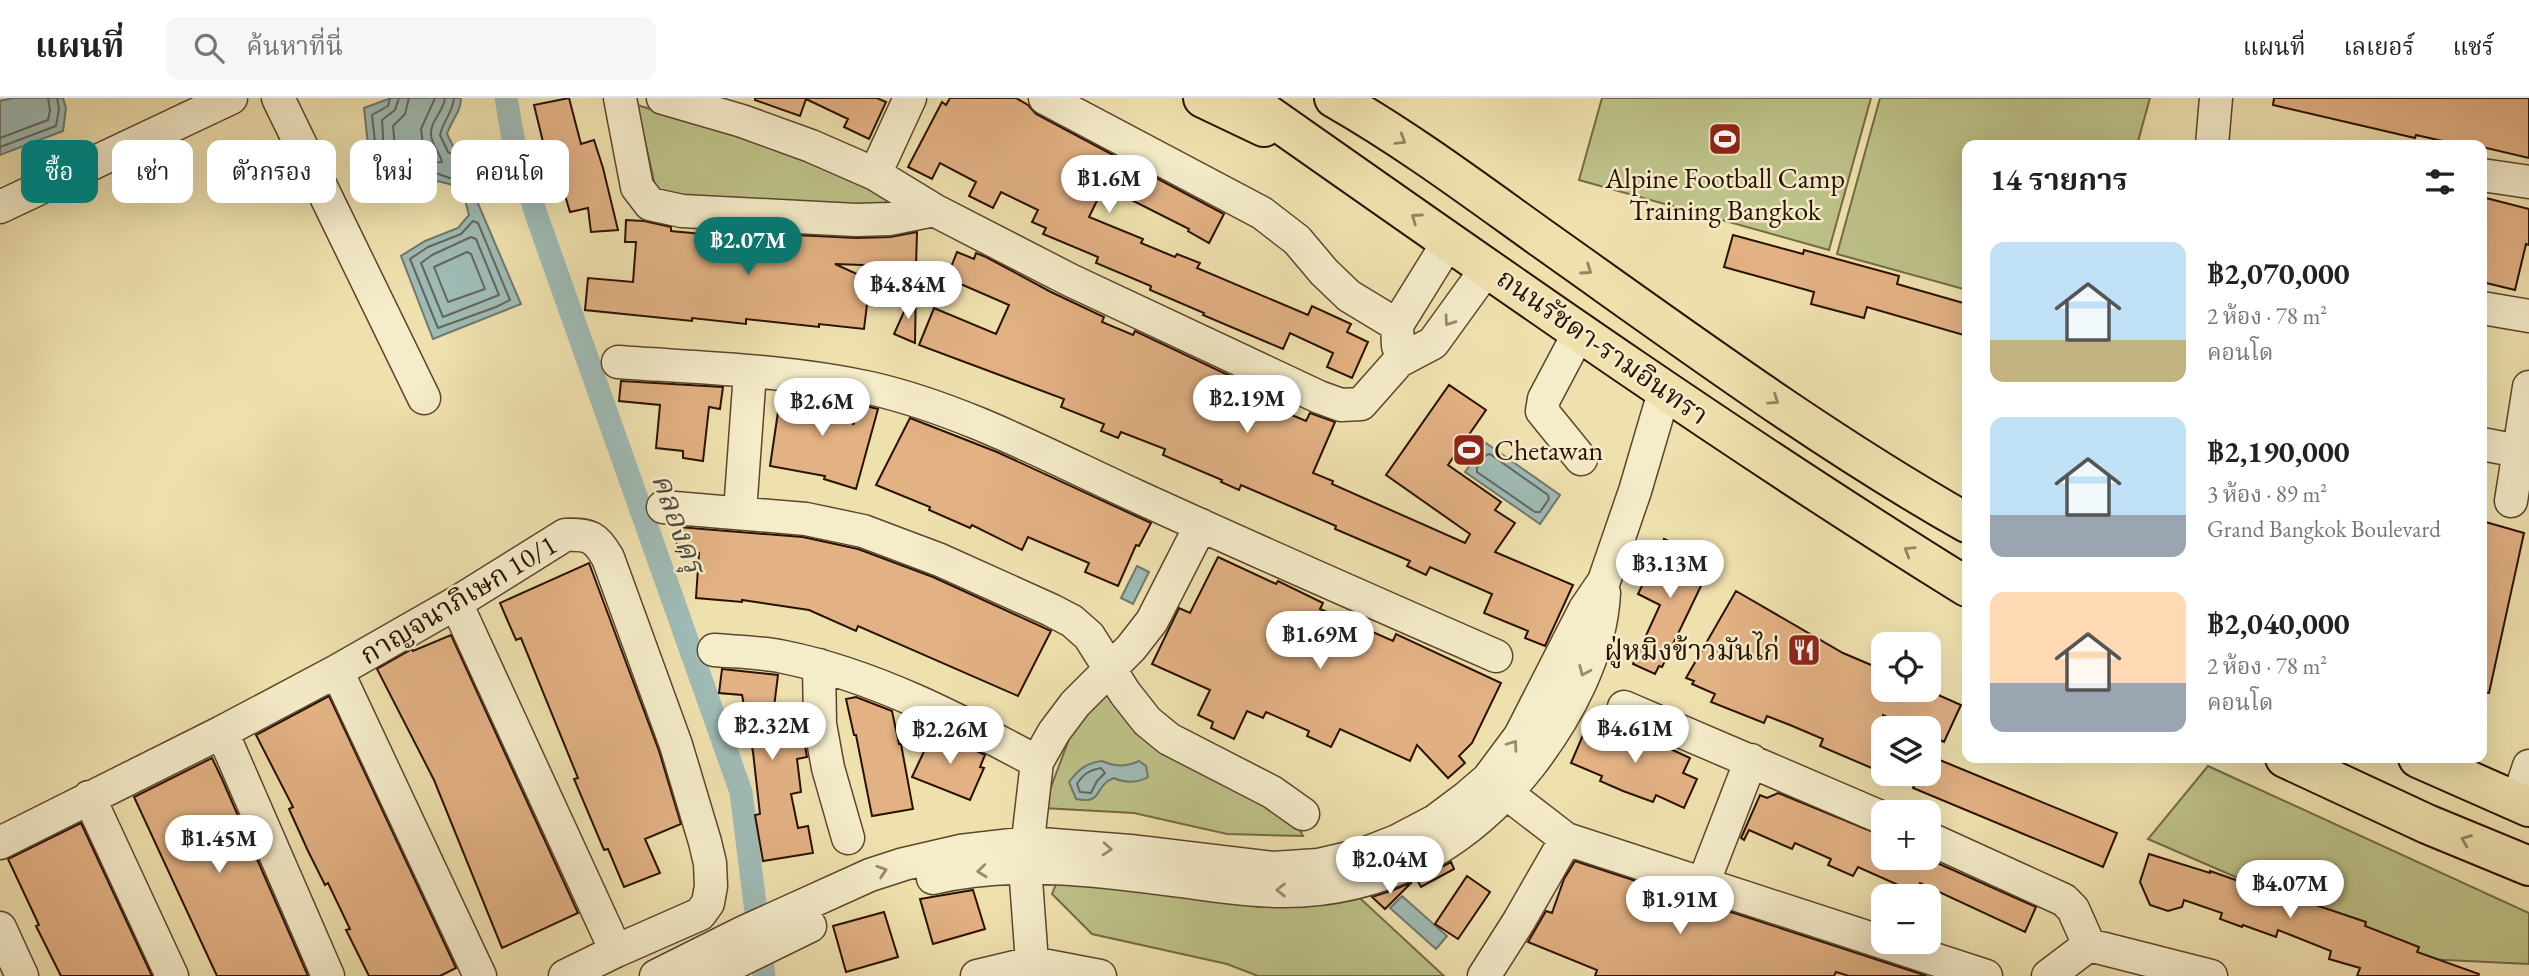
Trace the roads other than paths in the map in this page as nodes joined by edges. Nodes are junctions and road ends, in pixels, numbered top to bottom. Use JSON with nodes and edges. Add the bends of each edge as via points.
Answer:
{"nodes":[{"id":1,"x":231,"y":98,"type":"edge"},
{"id":2,"x":278,"y":98,"type":"edge"},
{"id":3,"x":620,"y":98,"type":"edge"},
{"id":4,"x":663,"y":98,"type":"edge"},
{"id":5,"x":910,"y":98,"type":"edge"},
{"id":6,"x":1045,"y":98,"type":"edge"},
{"id":7,"x":1203,"y":98,"type":"edge"},
{"id":8,"x":1244,"y":98,"type":"edge"},
{"id":9,"x":2216,"y":98,"type":"edge"},
{"id":10,"x":1338,"y":100,"type":"edge"},
{"id":11,"x":2212,"y":140,"type":"edge"},
{"id":12,"x":1329,"y":158,"type":"junction"},
{"id":13,"x":875,"y":174,"type":"junction"},
{"id":14,"x":2487,"y":175,"type":"edge"},
{"id":15,"x":2529,"y":182,"type":"edge"},
{"id":16,"x":0,"y":207,"type":"edge"},
{"id":17,"x":934,"y":210,"type":"junction"},
{"id":18,"x":1449,"y":241,"type":"junction"},
{"id":19,"x":1488,"y":267,"type":"junction"},
{"id":20,"x":2487,"y":309,"type":"edge"},
{"id":21,"x":2529,"y":316,"type":"edge"},
{"id":22,"x":1397,"y":325,"type":"junction"},
{"id":23,"x":1580,"y":331,"type":"junction"},
{"id":24,"x":1399,"y":361,"type":"junction"},
{"id":25,"x":618,"y":362,"type":"dead end"},
{"id":26,"x":750,"y":372,"type":"junction"},
{"id":27,"x":2529,"y":387,"type":"edge"},
{"id":28,"x":1665,"y":389,"type":"junction"},
{"id":29,"x":424,"y":398,"type":"dead end"},
{"id":30,"x":2487,"y":445,"type":"edge"},
{"id":31,"x":2518,"y":451,"type":"junction"},
{"id":32,"x":1581,"y":459,"type":"dead end"},
{"id":33,"x":2511,"y":501,"type":"dead end"},
{"id":34,"x":663,"y":507,"type":"dead end"},
{"id":35,"x":740,"y":512,"type":"junction"},
{"id":36,"x":1962,"y":520,"type":"edge"},
{"id":37,"x":1201,"y":525,"type":"junction"},
{"id":38,"x":1962,"y":584,"type":"edge"},
{"id":39,"x":456,"y":603,"type":"junction"},
{"id":40,"x":714,"y":650,"type":"dead end"},
{"id":41,"x":1496,"y":656,"type":"dead end"},
{"id":42,"x":819,"y":665,"type":"junction"},
{"id":43,"x":1111,"y":668,"type":"junction"},
{"id":44,"x":337,"y":671,"type":"junction"},
{"id":45,"x":1625,"y":707,"type":"dead end"},
{"id":46,"x":222,"y":732,"type":"junction"},
{"id":47,"x":1751,"y":760,"type":"junction"},
{"id":48,"x":1037,"y":762,"type":"junction"},
{"id":49,"x":2296,"y":763,"type":"edge"},
{"id":50,"x":2437,"y":763,"type":"edge"},
{"id":51,"x":1498,"y":786,"type":"junction"},
{"id":52,"x":2526,"y":786,"type":"edge"},
{"id":53,"x":89,"y":797,"type":"junction"},
{"id":54,"x":1871,"y":813,"type":"edge"},
{"id":55,"x":1303,"y":814,"type":"dead end"},
{"id":56,"x":848,"y":838,"type":"dead end"},
{"id":57,"x":1566,"y":839,"type":"junction"},
{"id":58,"x":0,"y":844,"type":"edge"},
{"id":59,"x":1941,"y":844,"type":"edge"},
{"id":60,"x":1026,"y":855,"type":"junction"},
{"id":61,"x":2529,"y":866,"type":"edge"},
{"id":62,"x":1703,"y":884,"type":"junction"},
{"id":63,"x":0,"y":928,"type":"edge"},
{"id":64,"x":2089,"y":945,"type":"junction"},
{"id":65,"x":616,"y":951,"type":"junction"},
{"id":66,"x":717,"y":963,"type":"edge"},
{"id":67,"x":1032,"y":963,"type":"junction"},
{"id":68,"x":22,"y":976,"type":"edge"},
{"id":69,"x":172,"y":976,"type":"edge"},
{"id":70,"x":328,"y":976,"type":"edge"},
{"id":71,"x":480,"y":976,"type":"edge"},
{"id":72,"x":565,"y":976,"type":"edge"},
{"id":73,"x":656,"y":976,"type":"edge"},
{"id":74,"x":977,"y":976,"type":"edge"},
{"id":75,"x":1100,"y":976,"type":"edge"},
{"id":76,"x":1484,"y":976,"type":"edge"},
{"id":77,"x":1986,"y":976,"type":"edge"},
{"id":78,"x":2048,"y":976,"type":"edge"},
{"id":79,"x":2211,"y":976,"type":"edge"}],
"edges":[{"from":1,"to":16,"type":"street"},
{"from":2,"to":29,"type":"street"},
{"from":3,"to":17,"type":"street","via":[[637,187],[650,204],[682,211],[856,220]]},
{"from":4,"to":13,"type":"street","via":[[742,121]]},
{"from":5,"to":13,"type":"street"},
{"from":6,"to":22,"type":"street","via":[[1262,212],[1297,240],[1349,296]]},
{"from":7,"to":12,"type":"main road"},
{"from":8,"to":12,"type":"main road","name":"ถนนรัชดา-รามอินทรา"},
{"from":9,"to":11,"type":"street"},
{"from":10,"to":36,"type":"main road","name":"ถนนรัชดา-รามอินทรา","one_way":true,"via":[[1418,150],[1723,366]]},
{"from":18,"to":12,"type":"main road","name":"ถนนรัชดา-รามอินทรา","one_way":true},
{"from":13,"to":17,"type":"street"},
{"from":14,"to":15,"type":"street"},
{"from":17,"to":24,"type":"street","via":[[1124,306],[1341,405],[1361,404]]},
{"from":18,"to":19,"type":"main road","name":"ถนนรัชดา-รามอินทรา"},
{"from":18,"to":22,"type":"street"},
{"from":19,"to":23,"type":"main road","name":"ถนนรัชดา-รามอินทรา"},
{"from":19,"to":24,"type":"street","one_way":true,"via":[[1433,343]]},
{"from":20,"to":21,"type":"street"},
{"from":22,"to":24,"type":"street"},
{"from":23,"to":28,"type":"main road","name":"ถนนรัชดา-รามอินทรา"},
{"from":23,"to":32,"type":"street","via":[[1542,411]]},
{"from":25,"to":26,"type":"street"},
{"from":26,"to":35,"type":"street"},
{"from":26,"to":37,"type":"street","via":[[872,388],[916,402],[1041,451]]},
{"from":27,"to":31,"type":"street"},
{"from":38,"to":28,"type":"main road","name":"ถนนรัชดา-รามอินทรา","one_way":true},
{"from":28,"to":51,"type":"street","via":[[1604,581],[1603,615],[1594,647],[1573,698],[1549,741]]},
{"from":30,"to":31,"type":"street"},
{"from":31,"to":33,"type":"street"},
{"from":34,"to":35,"type":"street"},
{"from":35,"to":43,"type":"street","via":[[863,531],[940,560],[1072,621],[1089,636]]},
{"from":37,"to":41,"type":"street"},
{"from":37,"to":43,"type":"street","via":[[1152,621]]},
{"from":39,"to":44,"type":"street","name":"กาญจนาภิเษก 10/1"},
{"from":39,"to":65,"type":"street"},
{"from":39,"to":65,"type":"street","name":"กาญจนาภิเษก 10/1","via":[[565,535],[585,534],[599,542],[608,558],[676,745],[710,863],[708,903],[700,914]]},
{"from":40,"to":42,"type":"street","via":[[781,656]]},
{"from":42,"to":48,"type":"street","via":[[878,685]]},
{"from":42,"to":56,"type":"street","via":[[820,724]]},
{"from":43,"to":48,"type":"street","via":[[1075,704]]},
{"from":43,"to":55,"type":"street","via":[[1147,721],[1169,739],[1272,792]]},
{"from":44,"to":46,"type":"street","name":"กาญจนาภิเษก 10/1"},
{"from":44,"to":71,"type":"street"},
{"from":45,"to":47,"type":"street"},
{"from":46,"to":53,"type":"street","name":"กาญจนาภิเษก 10/1"},
{"from":46,"to":70,"type":"street"},
{"from":47,"to":54,"type":"street"},
{"from":47,"to":62,"type":"street"},
{"from":48,"to":60,"type":"street"},
{"from":61,"to":49,"type":"main road","one_way":true},
{"from":50,"to":52,"type":"main road"},
{"from":51,"to":57,"type":"street"},
{"from":51,"to":60,"type":"street","via":[[1484,816],[1450,842],[1368,880],[1318,890],[1239,888]]},
{"from":53,"to":58,"type":"street","name":"กาญจนาภิเษก 10/1"},
{"from":53,"to":69,"type":"street"},
{"from":57,"to":62,"type":"street"},
{"from":57,"to":76,"type":"street"},
{"from":59,"to":64,"type":"street","via":[[2064,900]]},
{"from":60,"to":66,"type":"street","via":[[914,882],[780,929]]},
{"from":60,"to":67,"type":"street"},
{"from":62,"to":77,"type":"street"},
{"from":63,"to":68,"type":"street"},
{"from":64,"to":78,"type":"street"},
{"from":64,"to":79,"type":"street"},
{"from":65,"to":72,"type":"street","name":"กาญจนาภิเษก 10/1"},
{"from":66,"to":73,"type":"street"},
{"from":67,"to":74,"type":"street"},
{"from":67,"to":75,"type":"street"}]}
